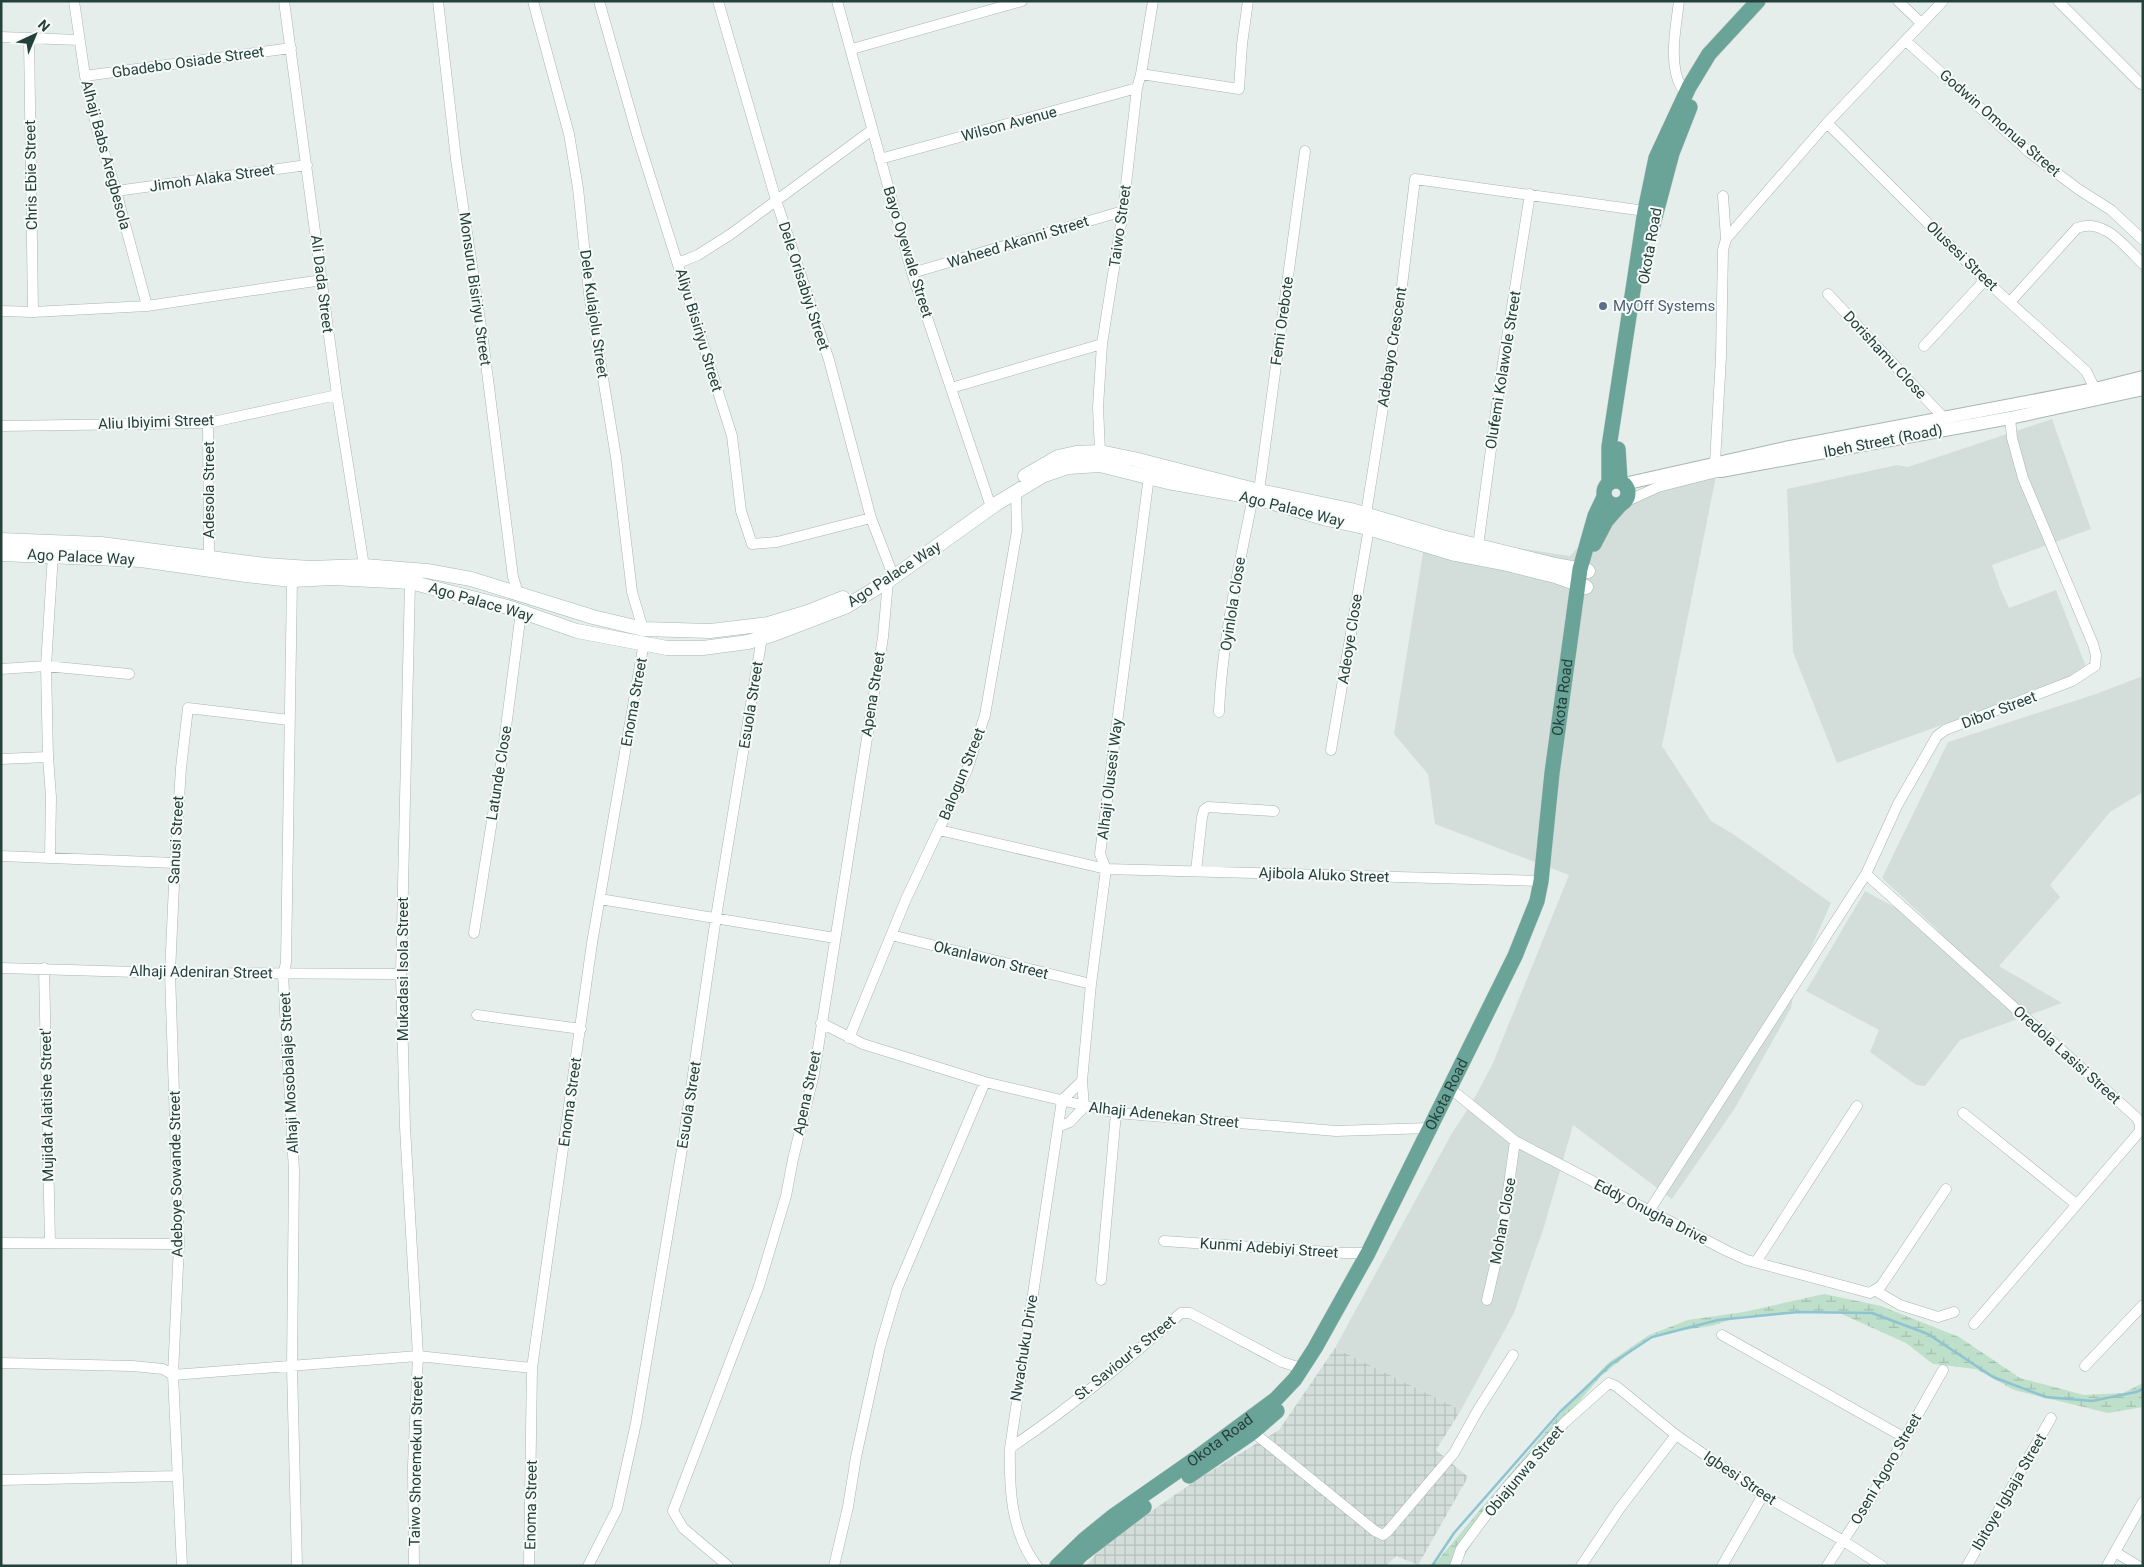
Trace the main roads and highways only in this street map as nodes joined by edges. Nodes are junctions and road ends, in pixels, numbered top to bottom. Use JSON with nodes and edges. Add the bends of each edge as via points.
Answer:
{"nodes":[{"id":1,"x":1758,"y":1,"type":"edge"},
{"id":2,"x":1736,"y":26,"type":"junction"},
{"id":3,"x":1614,"y":486,"type":"junction"},
{"id":4,"x":1256,"y":494,"type":"junction"},
{"id":5,"x":1623,"y":503,"type":"junction"},
{"id":6,"x":1369,"y":519,"type":"junction"},
{"id":7,"x":1,"y":540,"type":"edge"},
{"id":8,"x":1,"y":554,"type":"edge"},
{"id":9,"x":454,"y":575,"type":"junction"},
{"id":10,"x":890,"y":576,"type":"junction"},
{"id":11,"x":1583,"y":577,"type":"junction"},
{"id":12,"x":471,"y":579,"type":"junction"},
{"id":13,"x":445,"y":591,"type":"junction"},
{"id":14,"x":461,"y":595,"type":"junction"},
{"id":15,"x":644,"y":636,"type":"junction"},
{"id":16,"x":1371,"y":1253,"type":"junction"},
{"id":17,"x":1198,"y":1464,"type":"junction"},
{"id":18,"x":1057,"y":1566,"type":"edge"},
{"id":19,"x":1071,"y":1566,"type":"edge"}],
"edges":[{"from":1,"to":2,"type":"main road","name":"Okota Road"},
{"from":2,"to":3,"type":"main road","name":"Okota Road","via":[[1702,80],[1672,153],[1654,216],[1619,432]]},
{"from":2,"to":3,"type":"main road","name":"Okota Road","via":[[1709,54],[1689,87],[1656,158],[1609,447]]},
{"from":3,"to":5,"type":"main road","via":[[1628,490]]},
{"from":3,"to":5,"type":"main road","via":[[1610,504]]},
{"from":3,"to":11,"type":"main road","name":"Okota Road","via":[[1595,516]]},
{"from":4,"to":6,"type":"main road","name":"Ago Palace Way"},
{"from":4,"to":10,"type":"main road","name":"Ago Palace Way","via":[[1168,482],[1100,465],[1068,468],[1042,476]]},
{"from":4,"to":10,"type":"main road","name":"Ago Palace Way","via":[[1144,461],[1100,452],[1058,457],[989,501]]},
{"from":5,"to":11,"type":"main road","name":"Okota Road","via":[[1599,532]]},
{"from":6,"to":11,"type":"main road","name":"Ago Palace Way","via":[[1555,565]]},
{"from":6,"to":11,"type":"main road","name":"Ago Palace Way","via":[[1455,554]]},
{"from":7,"to":9,"type":"main road","name":"Ago Palace Way","via":[[91,543],[310,568],[364,566]]},
{"from":8,"to":13,"type":"main road","name":"Ago Palace Way","via":[[141,560],[292,580],[333,578],[410,582]]},
{"from":9,"to":12,"type":"main road","name":"Ago Palace Way"},
{"from":9,"to":13,"type":"main road"},
{"from":10,"to":15,"type":"main road","name":"Ago Palace Way","via":[[835,602],[768,624]]},
{"from":10,"to":15,"type":"main road","name":"Ago Palace Way","via":[[845,607],[748,642],[704,648],[667,648]]},
{"from":11,"to":16,"type":"main road","name":"Okota Road","via":[[1552,773],[1537,901],[1524,936]]},
{"from":11,"to":16,"type":"main road","name":"Okota Road","via":[[1544,895],[1525,950],[1456,1094],[1417,1174]]},
{"from":12,"to":14,"type":"main road"},
{"from":12,"to":15,"type":"main road","name":"Ago Palace Way"},
{"from":13,"to":14,"type":"main road","name":"Ago Palace Way"},
{"from":14,"to":15,"type":"main road","name":"Ago Palace Way","via":[[578,631]]},
{"from":16,"to":17,"type":"main road","name":"Okota Road","via":[[1315,1348],[1276,1399]]},
{"from":16,"to":17,"type":"main road","name":"Okota Road","via":[[1333,1336],[1288,1402],[1253,1432]]},
{"from":17,"to":18,"type":"main road","name":"Okota Road","via":[[1112,1517]]},
{"from":17,"to":19,"type":"main road","name":"Okota Road"}]}
